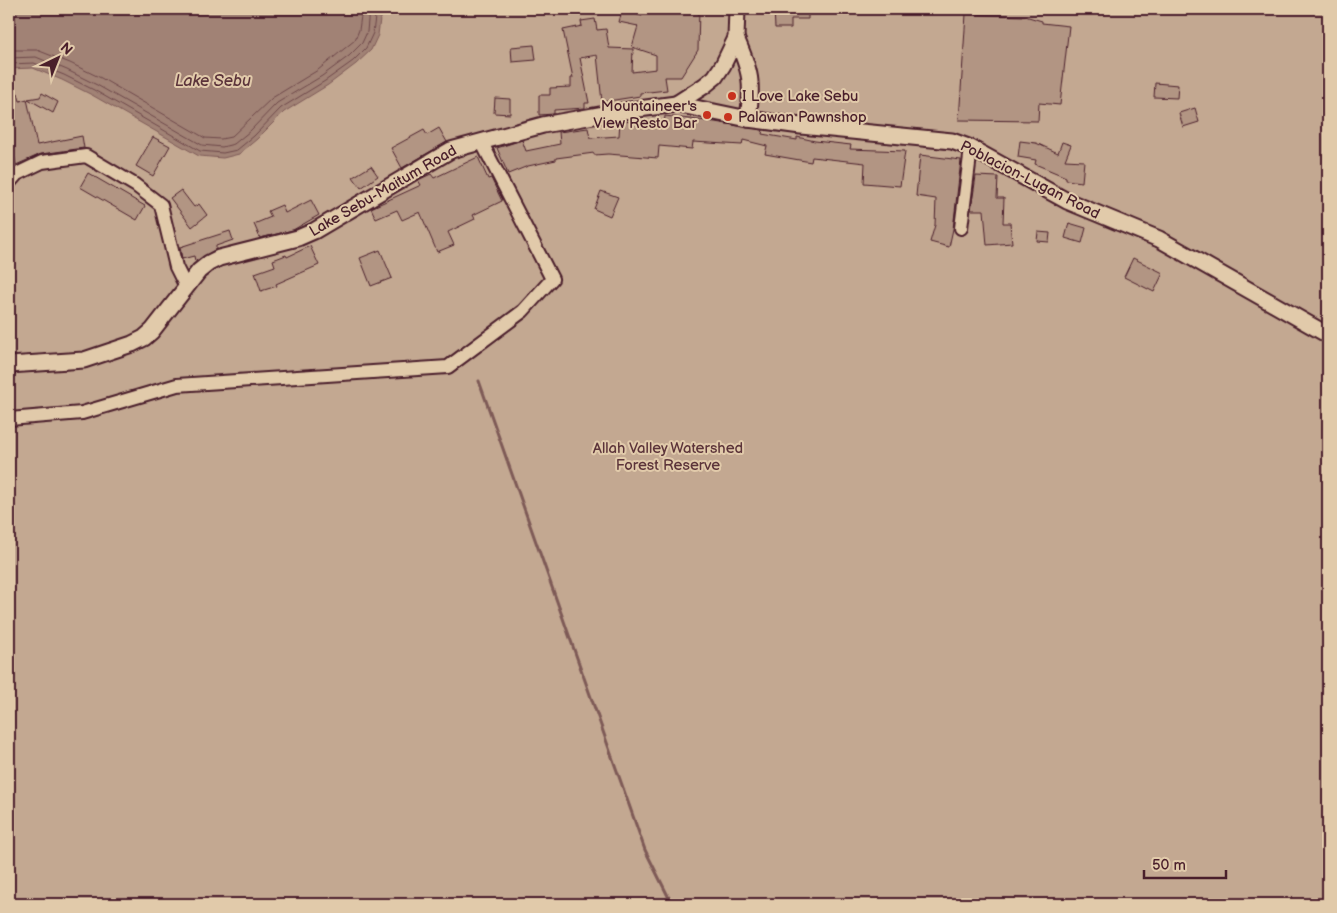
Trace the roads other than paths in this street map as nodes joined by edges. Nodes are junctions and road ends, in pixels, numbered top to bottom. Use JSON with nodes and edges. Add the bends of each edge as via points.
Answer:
{"nodes":[{"id":1,"x":737,"y":9,"type":"edge"},
{"id":2,"x":736,"y":38,"type":"junction"},
{"id":3,"x":676,"y":104,"type":"junction"},
{"id":4,"x":748,"y":119,"type":"junction"},
{"id":5,"x":481,"y":141,"type":"junction"},
{"id":6,"x":971,"y":148,"type":"junction"},
{"id":7,"x":9,"y":183,"type":"edge"},
{"id":8,"x":961,"y":228,"type":"dead end"},
{"id":9,"x":186,"y":287,"type":"junction"},
{"id":10,"x":1328,"y":335,"type":"edge"},
{"id":11,"x":9,"y":365,"type":"edge"},
{"id":12,"x":9,"y":419,"type":"edge"}],
"edges":[{"from":1,"to":2,"type":"main road"},
{"from":2,"to":3,"type":"main road","via":[[714,77]]},
{"from":2,"to":4,"type":"main road","via":[[751,82]]},
{"from":3,"to":4,"type":"main road","name":"Poblacion-Lugan Road"},
{"from":3,"to":5,"type":"main road","name":"Lake Sebu-Maitum Road","via":[[542,125]]},
{"from":4,"to":6,"type":"main road","name":"Poblacion-Lugan Road","via":[[851,132],[942,138]]},
{"from":5,"to":9,"type":"main road","name":"Lake Sebu-Maitum Road","via":[[444,153],[314,231],[219,258],[199,271]]},
{"from":5,"to":12,"type":"street","via":[[552,279],[523,311],[448,367],[177,386],[82,413]]},
{"from":6,"to":8,"type":"street"},
{"from":6,"to":10,"type":"main road","name":"Poblacion-Lugan Road","via":[[1074,204],[1159,239]]},
{"from":7,"to":9,"type":"street","via":[[17,174],[42,162],[86,156],[135,185],[161,205],[176,267]]},
{"from":9,"to":11,"type":"main road","name":"Lake Sebu-Maitum Road","via":[[152,331],[132,344],[84,360]]}]}
